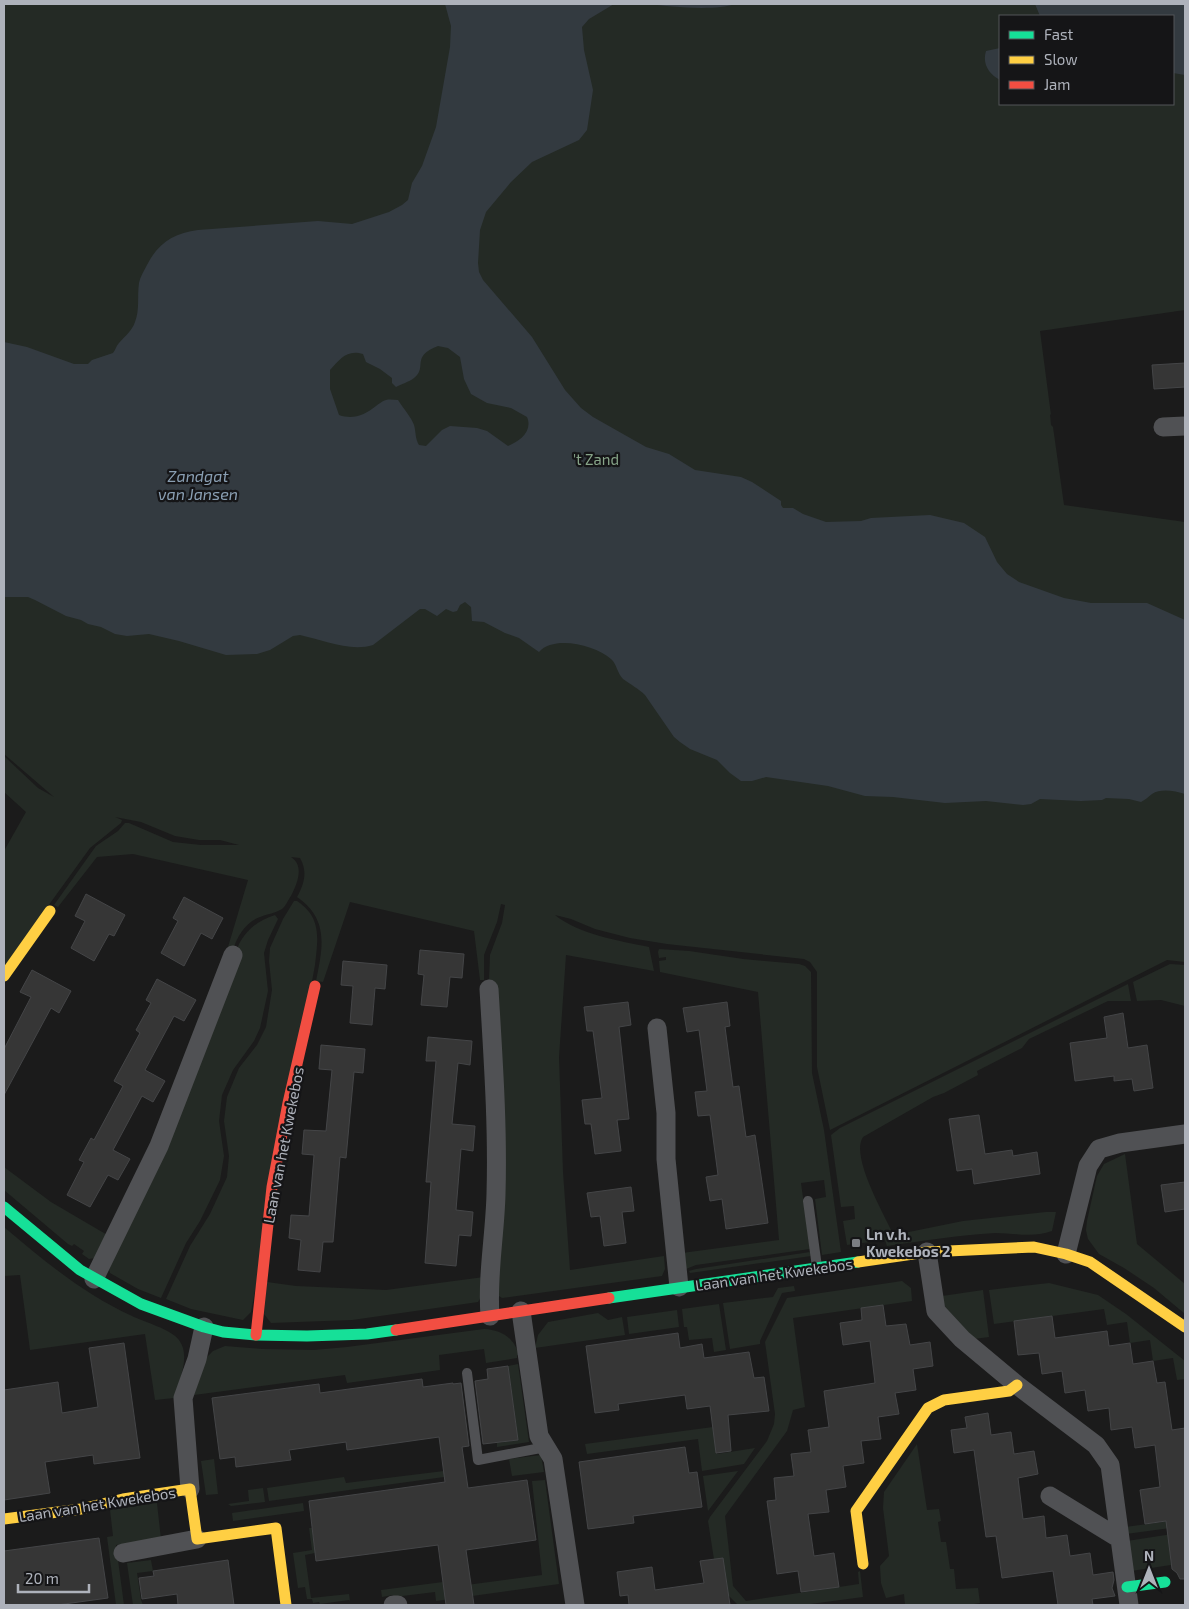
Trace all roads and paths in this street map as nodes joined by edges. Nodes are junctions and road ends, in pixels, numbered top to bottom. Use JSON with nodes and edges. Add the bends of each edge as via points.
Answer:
{"nodes":[{"id":1,"x":1185,"y":426,"type":"edge"},
{"id":2,"x":1163,"y":427,"type":"dead end"},
{"id":3,"x":50,"y":911,"type":"dead end"},
{"id":4,"x":233,"y":955,"type":"dead end"},
{"id":5,"x":4,"y":976,"type":"edge"},
{"id":6,"x":315,"y":986,"type":"dead end"},
{"id":7,"x":489,"y":989,"type":"dead end"},
{"id":8,"x":657,"y":1028,"type":"dead end"},
{"id":9,"x":1185,"y":1134,"type":"edge"},
{"id":10,"x":808,"y":1201,"type":"dead end"},
{"id":11,"x":4,"y":1206,"type":"edge"},
{"id":12,"x":928,"y":1252,"type":"junction"},
{"id":13,"x":1066,"y":1254,"type":"junction"},
{"id":14,"x":817,"y":1268,"type":"junction"},
{"id":15,"x":94,"y":1279,"type":"junction"},
{"id":16,"x":679,"y":1287,"type":"junction"},
{"id":17,"x":521,"y":1311,"type":"junction"},
{"id":18,"x":490,"y":1316,"type":"junction"},
{"id":19,"x":1185,"y":1327,"type":"edge"},
{"id":20,"x":204,"y":1328,"type":"junction"},
{"id":21,"x":256,"y":1335,"type":"junction"},
{"id":22,"x":467,"y":1373,"type":"dead end"},
{"id":23,"x":1017,"y":1385,"type":"junction"},
{"id":24,"x":546,"y":1447,"type":"junction"},
{"id":25,"x":190,"y":1489,"type":"junction"},
{"id":26,"x":1050,"y":1496,"type":"dead end"},
{"id":27,"x":4,"y":1519,"type":"edge"},
{"id":28,"x":197,"y":1539,"type":"junction"},
{"id":29,"x":1120,"y":1539,"type":"junction"},
{"id":30,"x":123,"y":1553,"type":"dead end"},
{"id":31,"x":863,"y":1564,"type":"dead end"},
{"id":32,"x":1165,"y":1582,"type":"dead end"},
{"id":33,"x":1128,"y":1596,"type":"edge"},
{"id":34,"x":286,"y":1605,"type":"edge"},
{"id":35,"x":393,"y":1605,"type":"edge"},
{"id":36,"x":398,"y":1605,"type":"edge"},
{"id":37,"x":575,"y":1605,"type":"edge"}],
"edges":[{"from":1,"to":2,"type":"street"},
{"from":3,"to":5,"type":"street"},
{"from":4,"to":15,"type":"street","via":[[163,1137]]},
{"from":6,"to":21,"type":"street","name":"Laan van het Kwekebos","via":[[272,1187]]},
{"from":7,"to":18,"type":"street","via":[[496,1101],[496,1196],[488,1295]]},
{"from":8,"to":16,"type":"street","name":"Laan van het Kwekebos"},
{"from":9,"to":13,"type":"street","via":[[1099,1149],[1088,1166]]},
{"from":10,"to":14,"type":"lane"},
{"from":11,"to":15,"type":"street","name":"Laan van het Kwekebos"},
{"from":12,"to":13,"type":"street","name":"Laan van het Kwekebos","via":[[1034,1248]]},
{"from":12,"to":14,"type":"street","name":"Laan van het Kwekebos"},
{"from":12,"to":23,"type":"street","via":[[936,1311],[962,1339]]},
{"from":13,"to":19,"type":"street","name":"Laan van het Kwekebos","via":[[1090,1262]]},
{"from":14,"to":16,"type":"street","name":"Laan van het Kwekebos"},
{"from":15,"to":20,"type":"street","name":"Laan van het Kwekebos","via":[[140,1304]]},
{"from":16,"to":17,"type":"street","name":"Laan van het Kwekebos"},
{"from":17,"to":18,"type":"street","name":"Laan van het Kwekebos"},
{"from":17,"to":24,"type":"street","via":[[539,1436]]},
{"from":18,"to":21,"type":"street","name":"Laan van het Kwekebos","via":[[367,1334]]},
{"from":20,"to":21,"type":"street","name":"Laan van het Kwekebos"},
{"from":20,"to":25,"type":"street","name":"Laan van het Kwekebos","via":[[183,1398]]},
{"from":22,"to":24,"type":"lane","via":[[478,1460]]},
{"from":23,"to":29,"type":"street","via":[[1096,1445],[1110,1465]]},
{"from":23,"to":31,"type":"street","via":[[1009,1391],[944,1400],[928,1408],[856,1511]]},
{"from":24,"to":37,"type":"street","via":[[553,1459]]},
{"from":25,"to":27,"type":"street","name":"Laan van het Kwekebos"},
{"from":25,"to":28,"type":"street","name":"Laan van het Kwekebos"},
{"from":26,"to":29,"type":"street"},
{"from":28,"to":30,"type":"street"},
{"from":28,"to":34,"type":"street","via":[[276,1528]]},
{"from":29,"to":33,"type":"street"},
{"from":32,"to":33,"type":"street"},
{"from":35,"to":36,"type":"street"}]}
